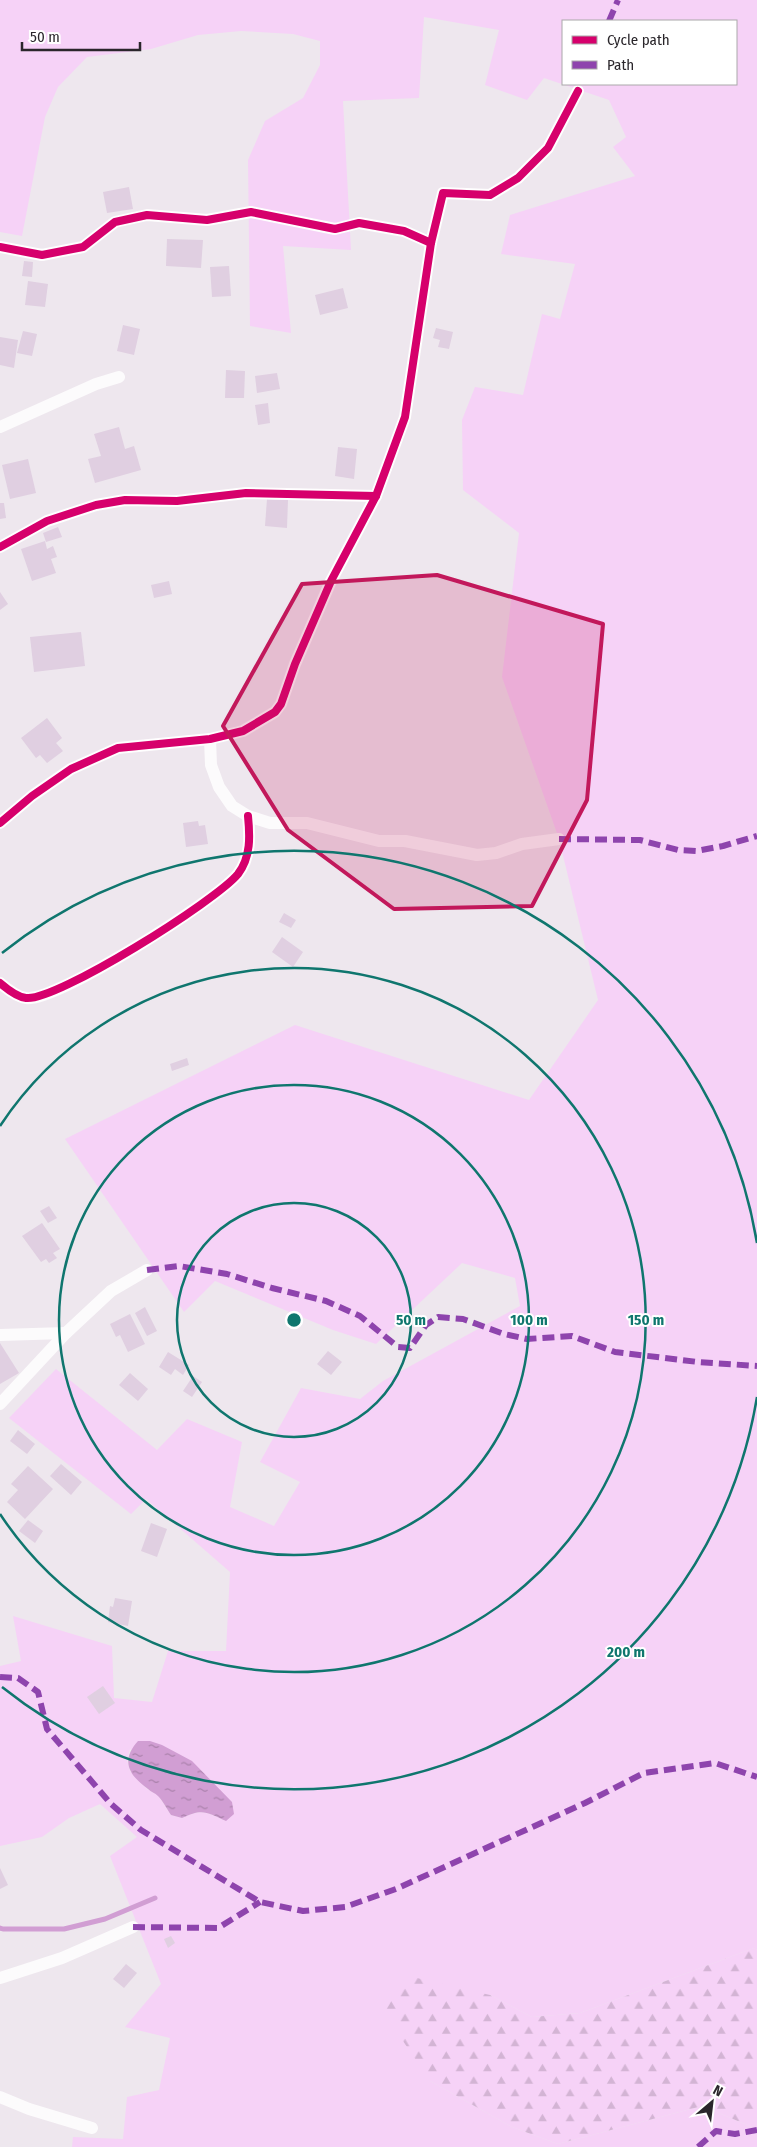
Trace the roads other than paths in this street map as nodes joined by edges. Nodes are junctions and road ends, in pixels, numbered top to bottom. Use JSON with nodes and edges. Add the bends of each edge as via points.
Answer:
{"nodes":[{"id":1,"x":578,"y":91,"type":"dead end"},
{"id":2,"x":431,"y":243,"type":"junction"},
{"id":3,"x":0,"y":247,"type":"edge"},
{"id":4,"x":119,"y":377,"type":"dead end"},
{"id":5,"x":0,"y":427,"type":"edge"},
{"id":6,"x":376,"y":496,"type":"junction"},
{"id":7,"x":0,"y":547,"type":"edge"},
{"id":8,"x":210,"y":739,"type":"junction"},
{"id":9,"x":248,"y":816,"type":"junction"},
{"id":10,"x":0,"y":823,"type":"edge"},
{"id":11,"x":559,"y":839,"type":"dead end"},
{"id":12,"x":0,"y":983,"type":"edge"},
{"id":13,"x":147,"y":1270,"type":"dead end"},
{"id":14,"x":66,"y":1333,"type":"junction"},
{"id":15,"x":0,"y":1335,"type":"edge"},
{"id":16,"x":0,"y":1404,"type":"edge"},
{"id":17,"x":134,"y":1927,"type":"dead end"},
{"id":18,"x":0,"y":1978,"type":"edge"},
{"id":19,"x":0,"y":2097,"type":"edge"},
{"id":20,"x":92,"y":2128,"type":"dead end"}],
"edges":[{"from":1,"to":2,"type":"street","via":[[548,148],[518,178],[490,195],[443,193]]},
{"from":2,"to":3,"type":"street","via":[[404,231],[358,223],[336,229],[252,212],[207,220],[147,215],[115,222],[84,247],[42,255]]},
{"from":2,"to":6,"type":"street","via":[[405,417]]},
{"from":4,"to":5,"type":"street"},
{"from":6,"to":7,"type":"street","via":[[246,494],[176,501],[124,500],[96,505],[47,521]]},
{"from":6,"to":8,"type":"street","via":[[331,581],[281,704],[275,712],[243,731]]},
{"from":8,"to":9,"type":"street","via":[[211,765],[219,787],[232,806]]},
{"from":8,"to":10,"type":"street","via":[[118,748],[71,769]]},
{"from":9,"to":11,"type":"street","via":[[270,823],[307,823],[379,841],[405,841],[477,855]]},
{"from":9,"to":12,"type":"street","via":[[250,838],[246,860],[237,875],[194,911],[75,982],[46,994],[27,998],[10,992]]},
{"from":13,"to":14,"type":"street","via":[[111,1291]]},
{"from":14,"to":15,"type":"street"},
{"from":14,"to":16,"type":"street"},
{"from":17,"to":18,"type":"street","via":[[62,1958]]},
{"from":19,"to":20,"type":"street"}]}
